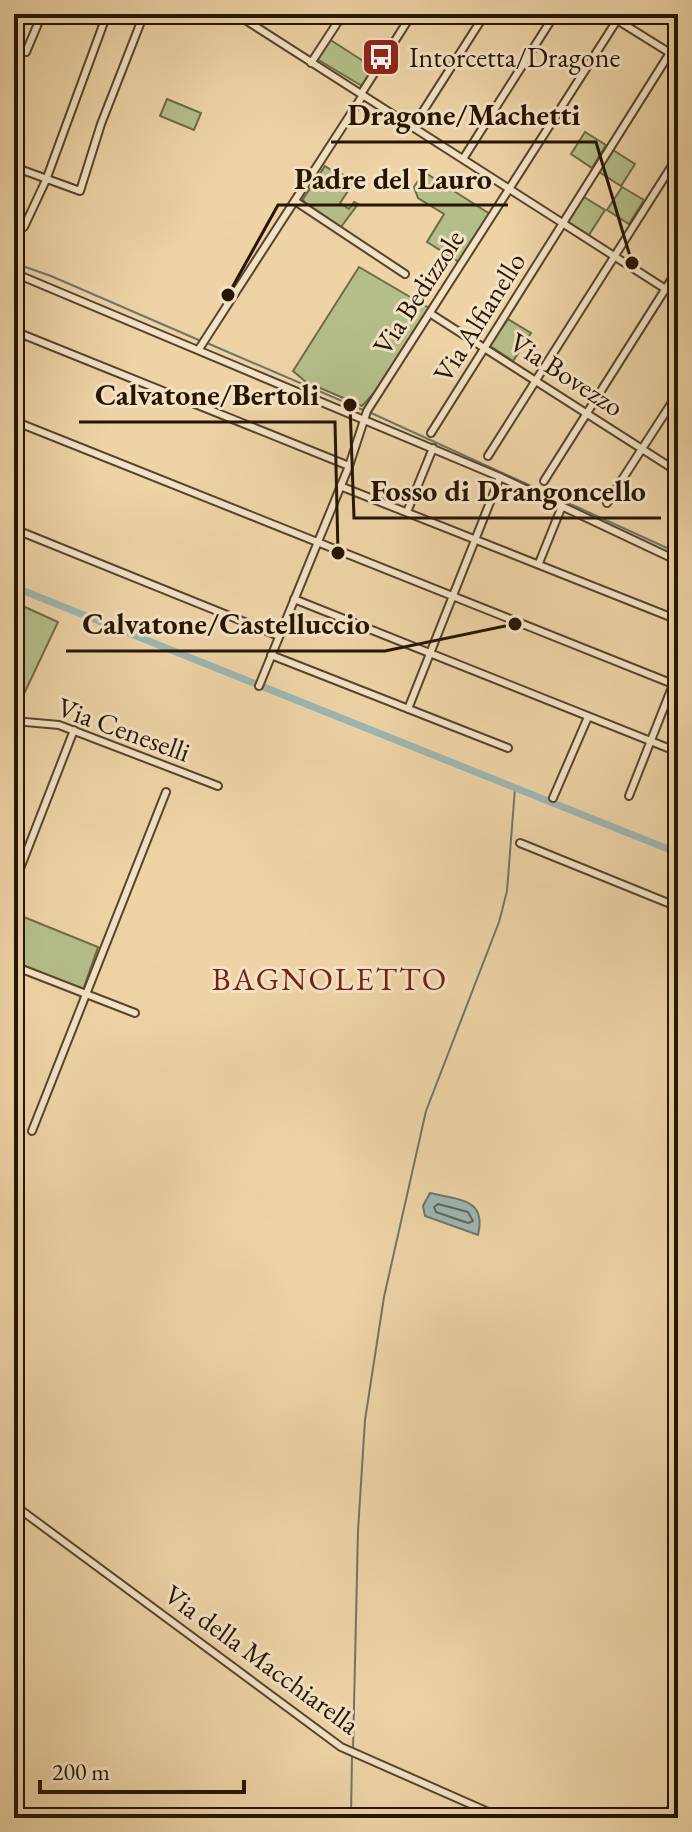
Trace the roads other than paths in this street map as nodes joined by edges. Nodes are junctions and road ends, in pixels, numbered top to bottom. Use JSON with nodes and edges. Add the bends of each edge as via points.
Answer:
{"nodes":[{"id":1,"x":42,"y":14,"type":"edge"},
{"id":2,"x":107,"y":14,"type":"edge"},
{"id":3,"x":144,"y":14,"type":"edge"},
{"id":4,"x":236,"y":14,"type":"edge"},
{"id":5,"x":343,"y":14,"type":"edge"},
{"id":6,"x":412,"y":14,"type":"edge"},
{"id":7,"x":485,"y":14,"type":"edge"},
{"id":8,"x":555,"y":14,"type":"edge"},
{"id":9,"x":619,"y":17,"type":"edge"},
{"id":10,"x":678,"y":40,"type":"edge"},
{"id":11,"x":26,"y":52,"type":"dead end"},
{"id":12,"x":670,"y":53,"type":"junction"},
{"id":13,"x":678,"y":58,"type":"edge"},
{"id":14,"x":311,"y":63,"type":"junction"},
{"id":15,"x":362,"y":95,"type":"junction"},
{"id":16,"x":413,"y":127,"type":"junction"},
{"id":17,"x":678,"y":156,"type":"edge"},
{"id":18,"x":463,"y":159,"type":"junction"},
{"id":19,"x":14,"y":167,"type":"edge"},
{"id":20,"x":46,"y":180,"type":"junction"},
{"id":21,"x":511,"y":190,"type":"junction"},
{"id":22,"x":295,"y":201,"type":"junction"},
{"id":23,"x":564,"y":225,"type":"junction"},
{"id":24,"x":24,"y":227,"type":"dead end"},
{"id":25,"x":615,"y":257,"type":"junction"},
{"id":26,"x":678,"y":269,"type":"edge"},
{"id":27,"x":14,"y":273,"type":"edge"},
{"id":28,"x":405,"y":274,"type":"dead end"},
{"id":29,"x":666,"y":288,"type":"junction"},
{"id":30,"x":678,"y":297,"type":"edge"},
{"id":31,"x":431,"y":314,"type":"junction"},
{"id":32,"x":14,"y":331,"type":"edge"},
{"id":33,"x":199,"y":349,"type":"junction"},
{"id":34,"x":486,"y":349,"type":"junction"},
{"id":35,"x":537,"y":381,"type":"junction"},
{"id":36,"x":678,"y":393,"type":"edge"},
{"id":37,"x":587,"y":413,"type":"junction"},
{"id":38,"x":365,"y":419,"type":"junction"},
{"id":39,"x":14,"y":421,"type":"edge"},
{"id":40,"x":431,"y":433,"type":"dead end"},
{"id":41,"x":433,"y":448,"type":"junction"},
{"id":42,"x":642,"y":449,"type":"junction"},
{"id":43,"x":488,"y":456,"type":"dead end"},
{"id":44,"x":349,"y":466,"type":"junction"},
{"id":45,"x":678,"y":472,"type":"edge"},
{"id":46,"x":500,"y":477,"type":"junction"},
{"id":47,"x":544,"y":481,"type":"dead end"},
{"id":48,"x":340,"y":486,"type":"junction"},
{"id":49,"x":607,"y":503,"type":"dead end"},
{"id":50,"x":562,"y":506,"type":"junction"},
{"id":51,"x":407,"y":512,"type":"junction"},
{"id":52,"x":14,"y":529,"type":"edge"},
{"id":53,"x":678,"y":529,"type":"edge"},
{"id":54,"x":672,"y":538,"type":"dead end"},
{"id":55,"x":476,"y":539,"type":"junction"},
{"id":56,"x":317,"y":541,"type":"junction"},
{"id":57,"x":678,"y":561,"type":"edge"},
{"id":58,"x":539,"y":563,"type":"junction"},
{"id":59,"x":453,"y":595,"type":"junction"},
{"id":60,"x":294,"y":599,"type":"junction"},
{"id":61,"x":678,"y":620,"type":"edge"},
{"id":62,"x":279,"y":636,"type":"junction"},
{"id":63,"x":430,"y":653,"type":"junction"},
{"id":64,"x":271,"y":655,"type":"junction"},
{"id":65,"x":678,"y":672,"type":"edge"},
{"id":66,"x":676,"y":685,"type":"edge"},
{"id":67,"x":259,"y":686,"type":"dead end"},
{"id":68,"x":408,"y":709,"type":"junction"},
{"id":69,"x":588,"y":717,"type":"junction"},
{"id":70,"x":14,"y":721,"type":"edge"},
{"id":71,"x":74,"y":730,"type":"junction"},
{"id":72,"x":650,"y":741,"type":"junction"},
{"id":73,"x":508,"y":748,"type":"dead end"},
{"id":74,"x":678,"y":752,"type":"edge"},
{"id":75,"x":218,"y":786,"type":"dead end"},
{"id":76,"x":166,"y":792,"type":"dead end"},
{"id":77,"x":629,"y":796,"type":"dead end"},
{"id":78,"x":553,"y":798,"type":"dead end"},
{"id":79,"x":520,"y":843,"type":"dead end"},
{"id":80,"x":14,"y":884,"type":"edge"},
{"id":81,"x":678,"y":907,"type":"edge"},
{"id":82,"x":14,"y":966,"type":"edge"},
{"id":83,"x":86,"y":994,"type":"junction"},
{"id":84,"x":135,"y":1013,"type":"dead end"},
{"id":85,"x":32,"y":1131,"type":"dead end"},
{"id":86,"x":14,"y":1505,"type":"edge"},
{"id":87,"x":678,"y":1796,"type":"edge"},
{"id":88,"x":502,"y":1818,"type":"edge"},
{"id":89,"x":666,"y":1818,"type":"edge"}],
"edges":[{"from":1,"to":11,"type":"street"},
{"from":2,"to":20,"type":"street"},
{"from":3,"to":20,"type":"street","via":[[80,191]]},
{"from":4,"to":14,"type":"street"},
{"from":5,"to":14,"type":"street"},
{"from":6,"to":15,"type":"street"},
{"from":7,"to":16,"type":"street"},
{"from":8,"to":18,"type":"street"},
{"from":9,"to":12,"type":"street"},
{"from":9,"to":21,"type":"street","name":"Via Bedizzole"},
{"from":10,"to":12,"type":"street","name":"Via Alfianello"},
{"from":12,"to":13,"type":"street"},
{"from":12,"to":23,"type":"street","name":"Via Alfianello"},
{"from":14,"to":15,"type":"street"},
{"from":15,"to":16,"type":"street"},
{"from":15,"to":22,"type":"street"},
{"from":16,"to":18,"type":"street"},
{"from":17,"to":25,"type":"street"},
{"from":18,"to":21,"type":"street"},
{"from":19,"to":20,"type":"street"},
{"from":20,"to":24,"type":"street"},
{"from":21,"to":23,"type":"street"},
{"from":21,"to":31,"type":"street","name":"Via Bedizzole"},
{"from":22,"to":28,"type":"street"},
{"from":22,"to":33,"type":"street"},
{"from":23,"to":25,"type":"street"},
{"from":23,"to":34,"type":"street","name":"Via Alfianello"},
{"from":25,"to":29,"type":"street"},
{"from":25,"to":35,"type":"street"},
{"from":26,"to":29,"type":"street"},
{"from":27,"to":33,"type":"street"},
{"from":29,"to":30,"type":"street"},
{"from":29,"to":37,"type":"street"},
{"from":31,"to":34,"type":"street","name":"Via Bovezzo"},
{"from":31,"to":38,"type":"street","name":"Via Bedizzole"},
{"from":32,"to":44,"type":"street"},
{"from":33,"to":38,"type":"street"},
{"from":34,"to":35,"type":"street","name":"Via Bovezzo"},
{"from":34,"to":40,"type":"street","name":"Via Alfianello"},
{"from":35,"to":37,"type":"street","name":"Via Bovezzo"},
{"from":35,"to":43,"type":"street"},
{"from":36,"to":42,"type":"street"},
{"from":37,"to":42,"type":"street","name":"Via Bovezzo"},
{"from":37,"to":47,"type":"street"},
{"from":38,"to":41,"type":"street"},
{"from":38,"to":44,"type":"street","name":"Via Bedizzole"},
{"from":39,"to":56,"type":"street"},
{"from":41,"to":46,"type":"street"},
{"from":41,"to":51,"type":"street"},
{"from":42,"to":45,"type":"street","name":"Via Bovezzo"},
{"from":42,"to":49,"type":"street"},
{"from":44,"to":48,"type":"street","name":"Via Bedizzole"},
{"from":46,"to":50,"type":"street"},
{"from":46,"to":55,"type":"street"},
{"from":48,"to":51,"type":"street"},
{"from":48,"to":56,"type":"street","name":"Via Bedizzole"},
{"from":50,"to":57,"type":"street"},
{"from":50,"to":58,"type":"street"},
{"from":51,"to":55,"type":"street"},
{"from":52,"to":62,"type":"street"},
{"from":53,"to":54,"type":"street"},
{"from":55,"to":58,"type":"street"},
{"from":55,"to":59,"type":"street"},
{"from":56,"to":59,"type":"street"},
{"from":56,"to":60,"type":"street","name":"Via Bedizzole"},
{"from":58,"to":61,"type":"street"},
{"from":59,"to":63,"type":"street"},
{"from":59,"to":66,"type":"street"},
{"from":60,"to":62,"type":"street","name":"Via Bedizzole"},
{"from":60,"to":63,"type":"street"},
{"from":62,"to":64,"type":"street","name":"Via Bedizzole"},
{"from":63,"to":68,"type":"street"},
{"from":63,"to":69,"type":"street"},
{"from":64,"to":67,"type":"street","name":"Via Bedizzole"},
{"from":64,"to":68,"type":"street"},
{"from":65,"to":66,"type":"street"},
{"from":66,"to":72,"type":"street"},
{"from":68,"to":73,"type":"street"},
{"from":69,"to":72,"type":"street"},
{"from":69,"to":78,"type":"street"},
{"from":70,"to":71,"type":"street","name":"Via Ceneselli"},
{"from":71,"to":75,"type":"street","name":"Via Ceneselli"},
{"from":71,"to":80,"type":"street"},
{"from":72,"to":74,"type":"street"},
{"from":72,"to":77,"type":"street"},
{"from":76,"to":83,"type":"street"},
{"from":79,"to":81,"type":"street"},
{"from":82,"to":83,"type":"street"},
{"from":83,"to":84,"type":"street"},
{"from":83,"to":85,"type":"street"},
{"from":86,"to":88,"type":"street","name":"Via della Macchiarella","via":[[341,1747]]},
{"from":87,"to":89,"type":"street"}]}
